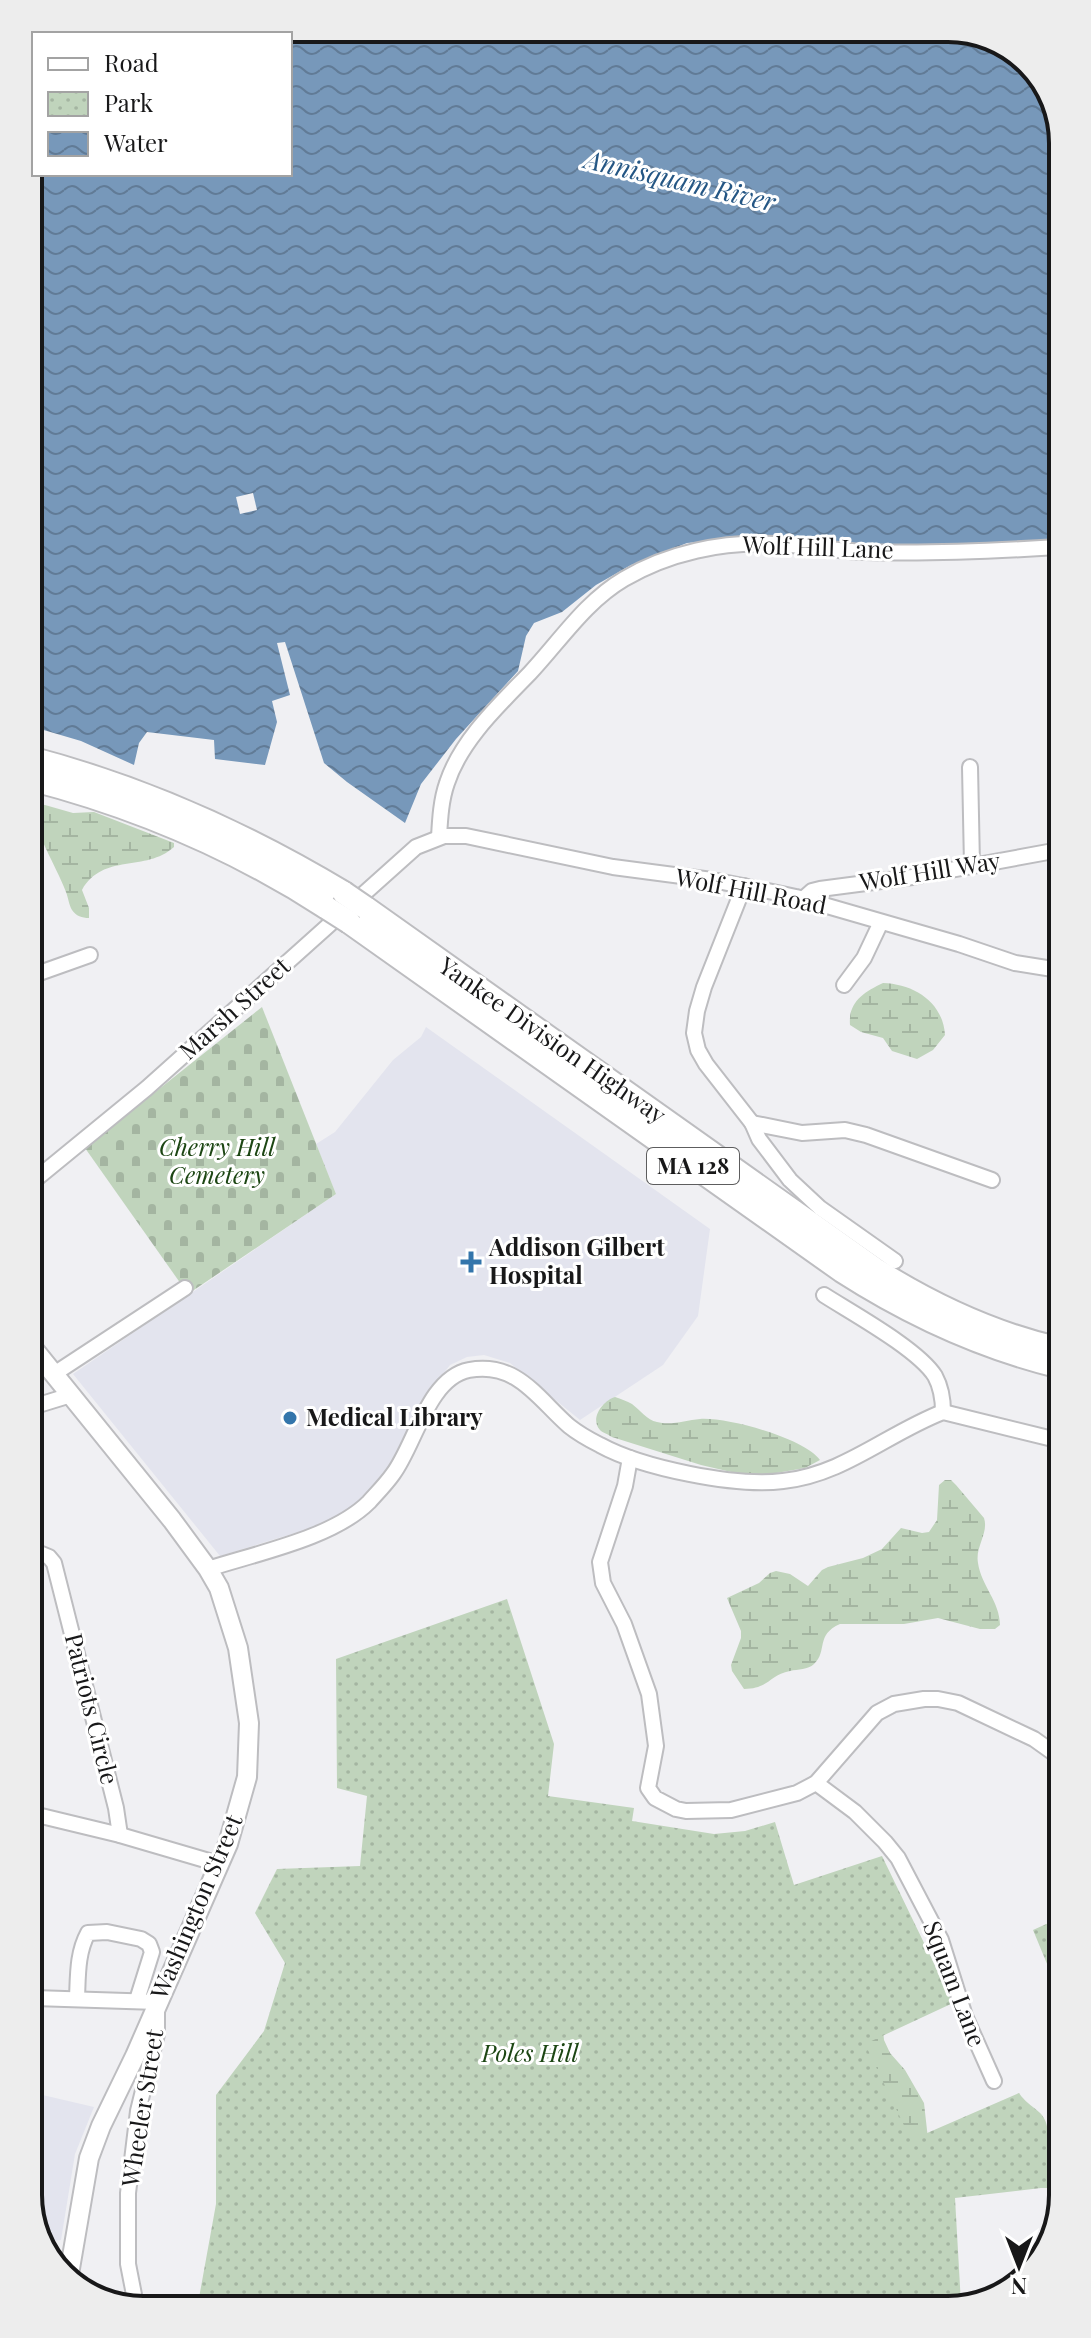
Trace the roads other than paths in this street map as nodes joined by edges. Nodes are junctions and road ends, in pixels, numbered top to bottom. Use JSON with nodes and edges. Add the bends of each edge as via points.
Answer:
{"nodes":[{"id":1,"x":1049,"y":547,"type":"edge"},
{"id":2,"x":42,"y":762,"type":"edge"},
{"id":3,"x":970,"y":767,"type":"dead end"},
{"id":4,"x":42,"y":783,"type":"edge"},
{"id":5,"x":439,"y":837,"type":"junction"},
{"id":6,"x":1049,"y":852,"type":"edge"},
{"id":7,"x":972,"y":865,"type":"junction"},
{"id":8,"x":744,"y":886,"type":"junction"},
{"id":9,"x":803,"y":899,"type":"junction"},
{"id":10,"x":335,"y":901,"type":"junction"},
{"id":11,"x":357,"y":915,"type":"junction"},
{"id":12,"x":881,"y":922,"type":"junction"},
{"id":13,"x":90,"y":955,"type":"dead end"},
{"id":14,"x":1049,"y":970,"type":"edge"},
{"id":15,"x":42,"y":972,"type":"edge"},
{"id":16,"x":844,"y":985,"type":"dead end"},
{"id":17,"x":752,"y":1123,"type":"junction"},
{"id":18,"x":42,"y":1174,"type":"edge"},
{"id":19,"x":992,"y":1180,"type":"dead end"},
{"id":20,"x":895,"y":1261,"type":"dead end"},
{"id":21,"x":185,"y":1288,"type":"dead end"},
{"id":22,"x":824,"y":1295,"type":"dead end"},
{"id":23,"x":1049,"y":1346,"type":"edge"},
{"id":24,"x":42,"y":1359,"type":"edge"},
{"id":25,"x":1049,"y":1363,"type":"edge"},
{"id":26,"x":54,"y":1374,"type":"junction"},
{"id":27,"x":71,"y":1395,"type":"junction"},
{"id":28,"x":42,"y":1404,"type":"edge"},
{"id":29,"x":943,"y":1412,"type":"junction"},
{"id":30,"x":1049,"y":1438,"type":"edge"},
{"id":31,"x":630,"y":1458,"type":"junction"},
{"id":32,"x":42,"y":1554,"type":"edge"},
{"id":33,"x":208,"y":1569,"type":"junction"},
{"id":34,"x":1049,"y":1750,"type":"edge"},
{"id":35,"x":816,"y":1783,"type":"junction"},
{"id":36,"x":42,"y":1816,"type":"edge"},
{"id":37,"x":120,"y":1835,"type":"junction"},
{"id":38,"x":219,"y":1864,"type":"junction"},
{"id":39,"x":42,"y":1998,"type":"edge"},
{"id":40,"x":77,"y":1998,"type":"junction"},
{"id":41,"x":137,"y":2000,"type":"junction"},
{"id":42,"x":157,"y":2002,"type":"junction"},
{"id":43,"x":994,"y":2081,"type":"dead end"},
{"id":44,"x":70,"y":2266,"type":"edge"},
{"id":45,"x":134,"y":2296,"type":"edge"}],
"edges":[{"from":1,"to":5,"type":"street","name":"Wolf Hill Lane","via":[[863,552],[764,543],[725,545],[659,562],[623,580],[575,620],[479,729],[446,784]]},
{"from":2,"to":10,"type":"highway","name":"Yankee Division Highway","number":"MA 128","via":[[206,819],[284,859]]},
{"from":3,"to":7,"type":"street"},
{"from":4,"to":10,"type":"highway","name":"Yankee Division Highway","number":"MA 128","via":[[166,824]]},
{"from":5,"to":8,"type":"street","name":"Wolf Hill Road","via":[[466,836],[613,867]]},
{"from":5,"to":18,"type":"street","name":"Marsh Street","via":[[416,847],[147,1088]]},
{"from":6,"to":7,"type":"street","name":"Wolf Hill Way"},
{"from":7,"to":9,"type":"street","name":"Wolf Hill Way","via":[[820,889]]},
{"from":8,"to":9,"type":"street","name":"Wolf Hill Road"},
{"from":8,"to":17,"type":"street","via":[[704,987],[694,1033],[706,1064]]},
{"from":9,"to":12,"type":"street","name":"Wolf Hill Road"},
{"from":10,"to":11,"type":"highway","name":"Yankee Division Highway","number":"MA 128","bridge":true},
{"from":11,"to":23,"type":"highway","name":"Yankee Division Highway","number":"MA 128","via":[[875,1269],[969,1319]]},
{"from":11,"to":25,"type":"highway","name":"Yankee Division Highway","number":"MA 128","via":[[842,1271],[936,1324]]},
{"from":12,"to":14,"type":"street","name":"Wolf Hill Road"},
{"from":12,"to":16,"type":"street"},
{"from":13,"to":15,"type":"street"},
{"from":17,"to":19,"type":"street","via":[[802,1133],[845,1130]]},
{"from":17,"to":20,"type":"street","via":[[799,1190]]},
{"from":21,"to":26,"type":"street"},
{"from":22,"to":29,"type":"street","via":[[917,1357],[935,1376]]},
{"from":24,"to":26,"type":"main road","name":"Washington Street"},
{"from":26,"to":27,"type":"main road","name":"Washington Street"},
{"from":27,"to":28,"type":"street"},
{"from":27,"to":33,"type":"main road","name":"Washington Street"},
{"from":29,"to":30,"type":"street"},
{"from":29,"to":31,"type":"street","via":[[864,1454],[781,1482],[742,1482]]},
{"from":31,"to":33,"type":"street","via":[[572,1429],[505,1371],[461,1372],[437,1393],[393,1474],[357,1512],[320,1532]]},
{"from":31,"to":35,"type":"street","via":[[600,1562],[603,1583],[649,1694],[656,1746],[650,1794],[676,1809],[723,1811],[797,1793]]},
{"from":32,"to":37,"type":"street","name":"Patriots Circle","via":[[54,1563]]},
{"from":33,"to":38,"type":"main road","name":"Washington Street","via":[[238,1648],[249,1723],[247,1777]]},
{"from":34,"to":35,"type":"street","via":[[958,1703],[924,1699],[877,1713]]},
{"from":35,"to":43,"type":"street","name":"Squam Lane","via":[[855,1812],[898,1858],[936,1929]]},
{"from":36,"to":37,"type":"street"},
{"from":37,"to":38,"type":"street"},
{"from":38,"to":42,"type":"main road","name":"Washington Street"},
{"from":39,"to":40,"type":"street"},
{"from":40,"to":41,"type":"street"},
{"from":40,"to":41,"type":"street","via":[[84,1941],[88,1933],[107,1932],[149,1944],[152,1952]]},
{"from":41,"to":42,"type":"street"},
{"from":42,"to":44,"type":"main road","name":"Washington Street","via":[[89,2158]]},
{"from":42,"to":45,"type":"street","name":"Wheeler Street","via":[[157,2034],[138,2111],[128,2193],[128,2264]]}]}
